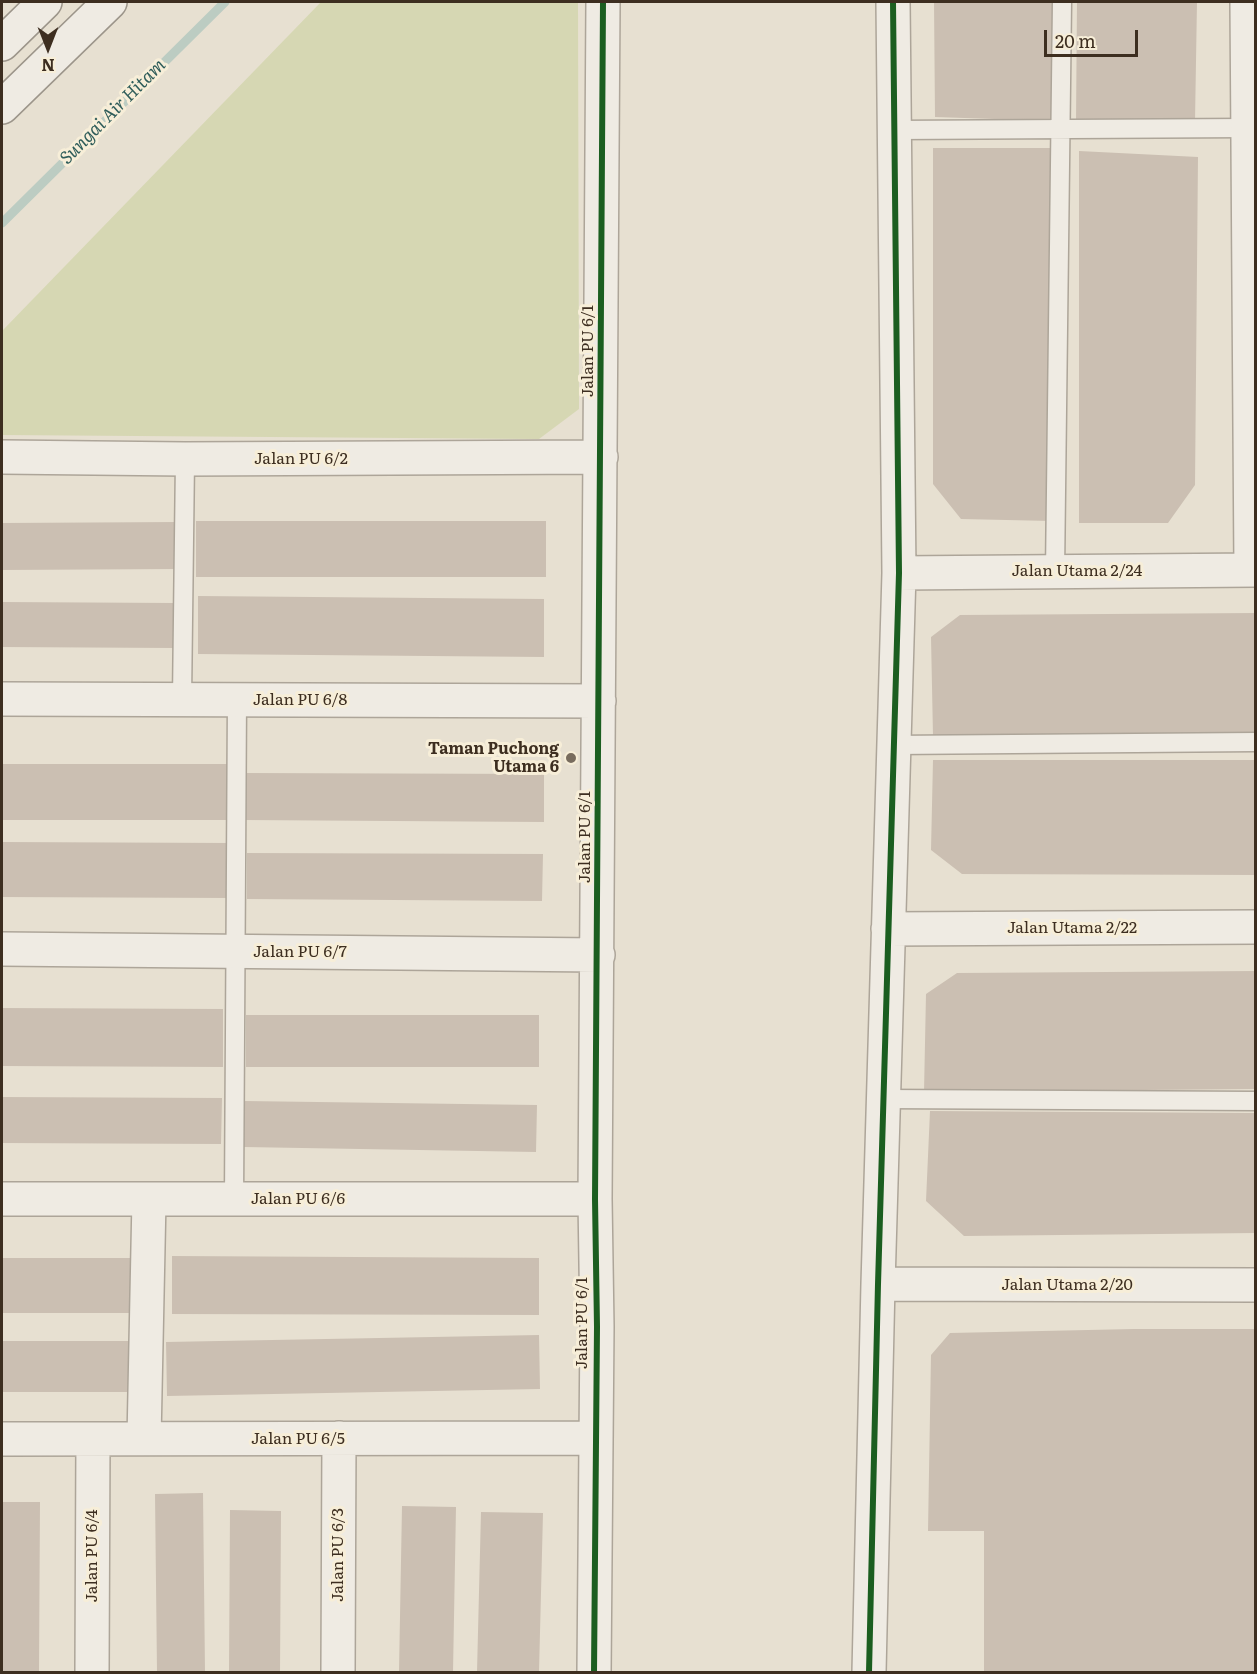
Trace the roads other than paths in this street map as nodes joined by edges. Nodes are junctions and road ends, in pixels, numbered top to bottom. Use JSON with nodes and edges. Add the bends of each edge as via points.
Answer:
{"nodes":[{"id":1,"x":45,"y":2,"type":"edge"},
{"id":2,"x":110,"y":2,"type":"edge"},
{"id":3,"x":603,"y":2,"type":"edge"},
{"id":4,"x":893,"y":2,"type":"edge"},
{"id":5,"x":1062,"y":2,"type":"edge"},
{"id":6,"x":1247,"y":2,"type":"edge"},
{"id":7,"x":2,"y":44,"type":"edge"},
{"id":8,"x":2,"y":107,"type":"edge"},
{"id":9,"x":1250,"y":109,"type":"edge"},
{"id":10,"x":894,"y":130,"type":"junction"},
{"id":11,"x":1060,"y":130,"type":"junction"},
{"id":12,"x":601,"y":457,"type":"junction"},
{"id":13,"x":2,"y":458,"type":"edge"},
{"id":14,"x":185,"y":459,"type":"junction"},
{"id":15,"x":1253,"y":570,"type":"edge"},
{"id":16,"x":1055,"y":572,"type":"junction"},
{"id":17,"x":899,"y":573,"type":"junction"},
{"id":18,"x":2,"y":699,"type":"edge"},
{"id":19,"x":182,"y":699,"type":"junction"},
{"id":20,"x":237,"y":699,"type":"junction"},
{"id":21,"x":599,"y":701,"type":"junction"},
{"id":22,"x":1256,"y":742,"type":"edge"},
{"id":23,"x":893,"y":745,"type":"junction"},
{"id":24,"x":1256,"y":927,"type":"edge"},
{"id":25,"x":888,"y":929,"type":"junction"},
{"id":26,"x":2,"y":949,"type":"edge"},
{"id":27,"x":236,"y":952,"type":"junction"},
{"id":28,"x":598,"y":955,"type":"junction"},
{"id":29,"x":883,"y":1100,"type":"junction"},
{"id":30,"x":1256,"y":1101,"type":"edge"},
{"id":31,"x":2,"y":1199,"type":"edge"},
{"id":32,"x":149,"y":1199,"type":"junction"},
{"id":33,"x":234,"y":1199,"type":"junction"},
{"id":34,"x":595,"y":1199,"type":"junction"},
{"id":35,"x":878,"y":1284,"type":"junction"},
{"id":36,"x":1256,"y":1285,"type":"edge"},
{"id":37,"x":339,"y":1438,"type":"junction"},
{"id":38,"x":595,"y":1438,"type":"junction"},
{"id":39,"x":2,"y":1439,"type":"edge"},
{"id":40,"x":93,"y":1439,"type":"junction"},
{"id":41,"x":144,"y":1439,"type":"junction"},
{"id":42,"x":92,"y":1672,"type":"edge"},
{"id":43,"x":338,"y":1672,"type":"edge"},
{"id":44,"x":594,"y":1672,"type":"edge"},
{"id":45,"x":869,"y":1672,"type":"edge"}],
"edges":[{"from":1,"to":7,"type":"street"},
{"from":2,"to":8,"type":"street"},
{"from":3,"to":12,"type":"street","name":"Jalan PU 6/1"},
{"from":4,"to":10,"type":"street"},
{"from":5,"to":11,"type":"lane"},
{"from":6,"to":9,"type":"street"},
{"from":9,"to":11,"type":"lane"},
{"from":9,"to":15,"type":"street"},
{"from":10,"to":11,"type":"lane"},
{"from":10,"to":17,"type":"street"},
{"from":11,"to":16,"type":"lane"},
{"from":12,"to":14,"type":"street","name":"Jalan PU 6/2"},
{"from":12,"to":21,"type":"street","name":"Jalan PU 6/1"},
{"from":13,"to":14,"type":"street","name":"Jalan PU 6/2"},
{"from":14,"to":19,"type":"lane"},
{"from":15,"to":16,"type":"street","name":"Jalan Utama 2/24"},
{"from":16,"to":17,"type":"street","name":"Jalan Utama 2/24"},
{"from":17,"to":23,"type":"street"},
{"from":18,"to":19,"type":"street","name":"Jalan PU 6/8"},
{"from":19,"to":20,"type":"street","name":"Jalan PU 6/8"},
{"from":20,"to":21,"type":"street","name":"Jalan PU 6/8"},
{"from":20,"to":27,"type":"lane"},
{"from":21,"to":28,"type":"street","name":"Jalan PU 6/1"},
{"from":22,"to":23,"type":"lane"},
{"from":23,"to":25,"type":"street"},
{"from":24,"to":25,"type":"street","name":"Jalan Utama 2/22"},
{"from":25,"to":29,"type":"street"},
{"from":26,"to":27,"type":"street","name":"Jalan PU 6/7"},
{"from":27,"to":28,"type":"street","name":"Jalan PU 6/7"},
{"from":27,"to":33,"type":"lane"},
{"from":28,"to":34,"type":"street","name":"Jalan PU 6/1"},
{"from":29,"to":30,"type":"lane"},
{"from":29,"to":35,"type":"street"},
{"from":31,"to":32,"type":"street","name":"Jalan PU 6/6"},
{"from":32,"to":33,"type":"street","name":"Jalan PU 6/6"},
{"from":32,"to":41,"type":"street"},
{"from":33,"to":34,"type":"street","name":"Jalan PU 6/6"},
{"from":34,"to":38,"type":"street","name":"Jalan PU 6/1"},
{"from":35,"to":36,"type":"street","name":"Jalan Utama 2/20"},
{"from":35,"to":45,"type":"street"},
{"from":37,"to":38,"type":"street","name":"Jalan PU 6/5"},
{"from":37,"to":41,"type":"street","name":"Jalan PU 6/5"},
{"from":37,"to":43,"type":"street","name":"Jalan PU 6/3"},
{"from":38,"to":44,"type":"street","name":"Jalan PU 6/1"},
{"from":39,"to":40,"type":"street","name":"Jalan PU 6/5"},
{"from":40,"to":41,"type":"street","name":"Jalan PU 6/5"},
{"from":40,"to":42,"type":"street","name":"Jalan PU 6/4"}]}
